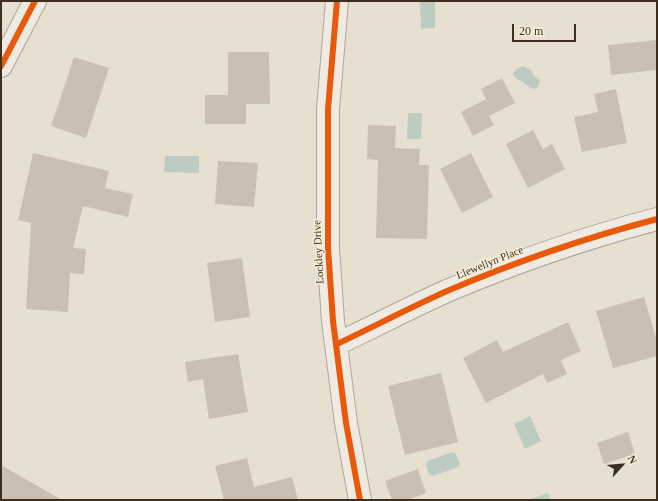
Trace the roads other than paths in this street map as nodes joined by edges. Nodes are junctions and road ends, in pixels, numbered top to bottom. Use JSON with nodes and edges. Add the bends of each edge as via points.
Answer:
{"nodes":[{"id":1,"x":35,"y":1,"type":"edge"},
{"id":2,"x":337,"y":1,"type":"edge"},
{"id":3,"x":1,"y":66,"type":"edge"},
{"id":4,"x":657,"y":219,"type":"edge"},
{"id":5,"x":337,"y":344,"type":"junction"},
{"id":6,"x":360,"y":500,"type":"edge"}],
"edges":[{"from":1,"to":3,"type":"street"},
{"from":2,"to":5,"type":"street","name":"Lockley Drive","via":[[328,102],[327,152],[328,255]]},
{"from":4,"to":5,"type":"street","name":"Llewellyn Place","via":[[520,261],[446,292]]},
{"from":5,"to":6,"type":"street","name":"Lockley Drive","via":[[346,423]]}]}
